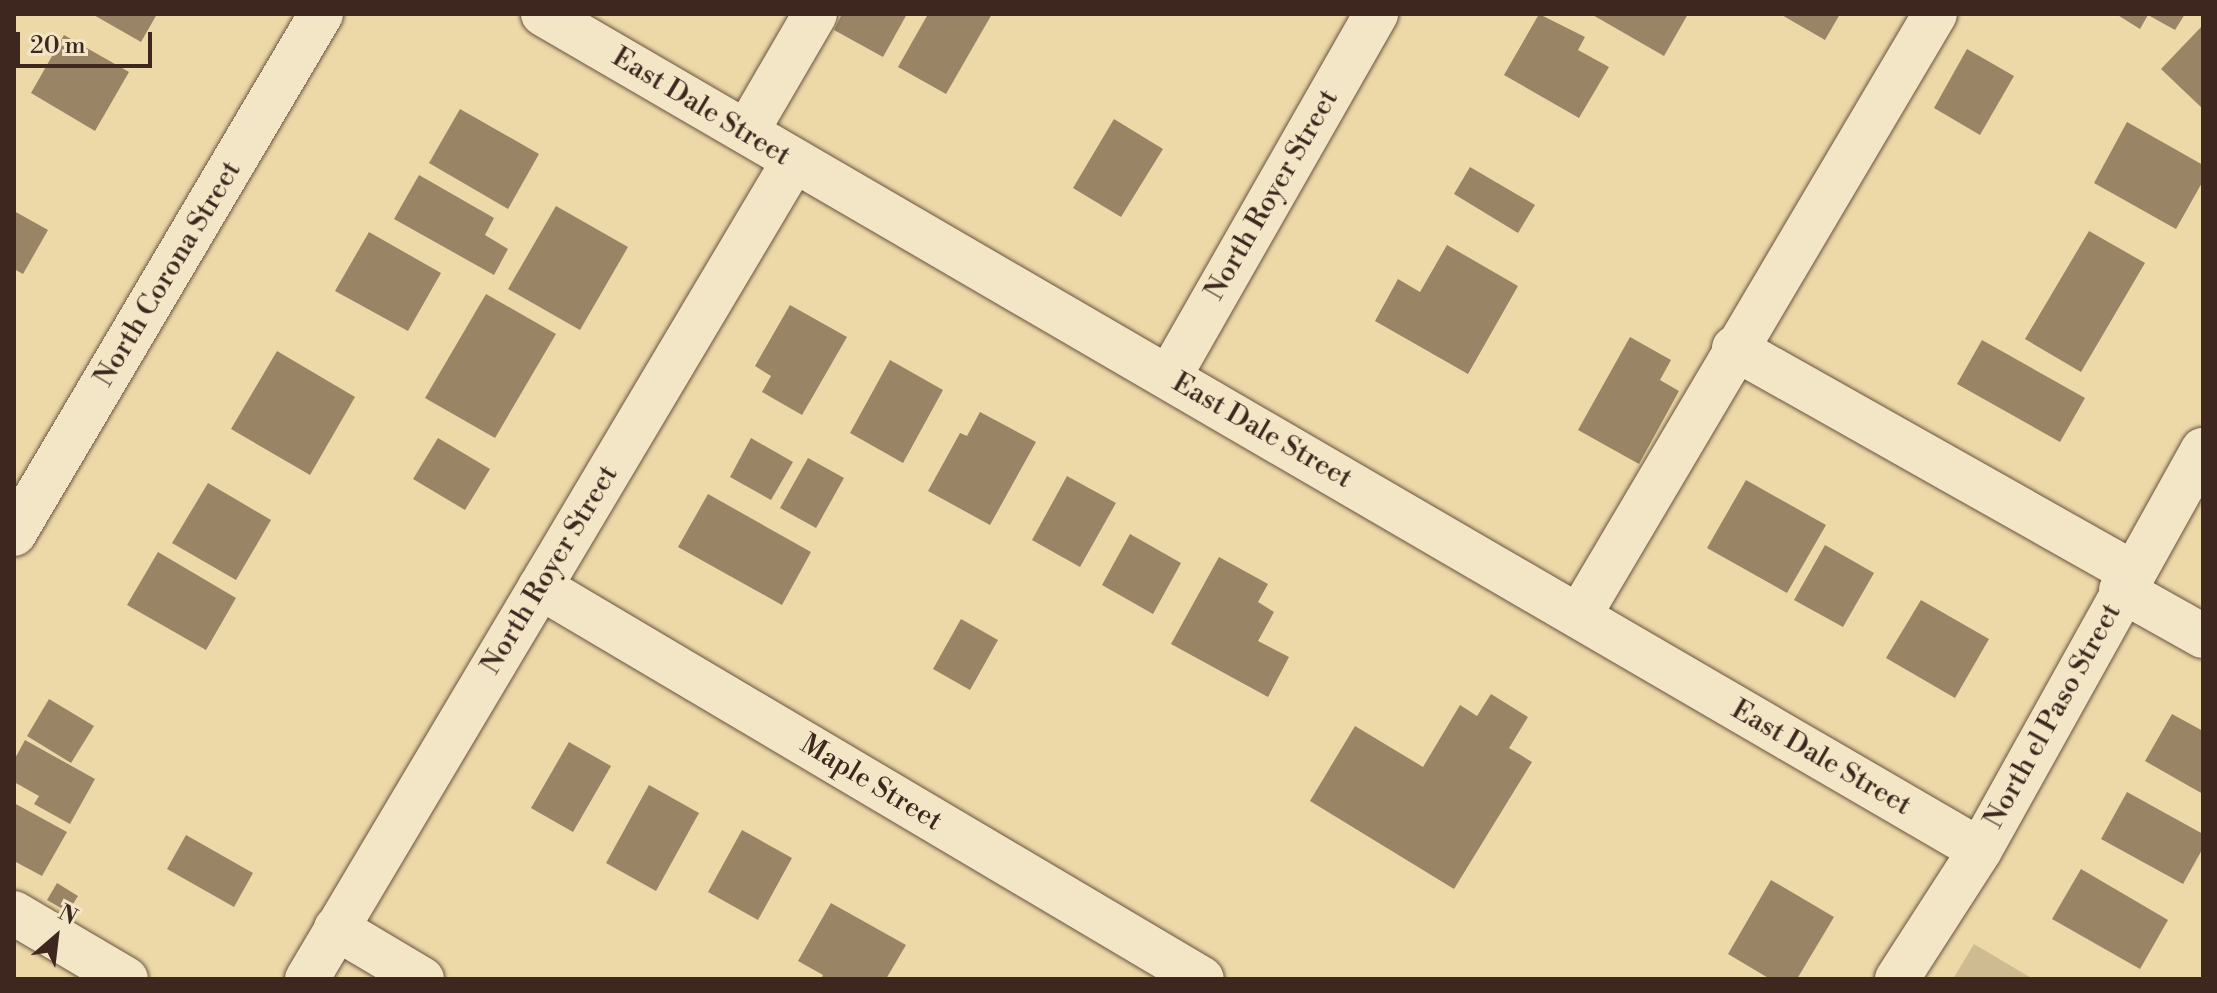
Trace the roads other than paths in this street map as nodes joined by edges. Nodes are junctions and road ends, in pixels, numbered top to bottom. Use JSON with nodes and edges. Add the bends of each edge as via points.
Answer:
{"nodes":[{"id":1,"x":321,"y":14,"type":"edge"},
{"id":2,"x":543,"y":14,"type":"edge"},
{"id":3,"x":815,"y":14,"type":"edge"},
{"id":4,"x":1376,"y":14,"type":"edge"},
{"id":5,"x":1935,"y":14,"type":"edge"},
{"id":6,"x":747,"y":131,"type":"junction"},
{"id":7,"x":793,"y":162,"type":"junction"},
{"id":8,"x":1734,"y":348,"type":"junction"},
{"id":9,"x":1169,"y":377,"type":"junction"},
{"id":10,"x":2203,"y":450,"type":"edge"},
{"id":11,"x":14,"y":534,"type":"edge"},
{"id":12,"x":2127,"y":581,"type":"junction"},
{"id":13,"x":540,"y":587,"type":"junction"},
{"id":14,"x":1579,"y":616,"type":"junction"},
{"id":15,"x":2203,"y":636,"type":"edge"},
{"id":16,"x":1980,"y":850,"type":"junction"},
{"id":17,"x":14,"y":913,"type":"edge"},
{"id":18,"x":336,"y":928,"type":"junction"},
{"id":19,"x":126,"y":979,"type":"edge"},
{"id":20,"x":307,"y":979,"type":"edge"},
{"id":21,"x":422,"y":979,"type":"edge"},
{"id":22,"x":1202,"y":979,"type":"edge"},
{"id":23,"x":1897,"y":979,"type":"edge"}],
"edges":[{"from":1,"to":11,"type":"street","name":"North Corona Street"},
{"from":2,"to":6,"type":"street","name":"East Dale Street"},
{"from":3,"to":6,"type":"street"},
{"from":4,"to":9,"type":"street","name":"North Royer Street"},
{"from":5,"to":8,"type":"street"},
{"from":6,"to":7,"type":"street","name":"East Dale Street"},
{"from":7,"to":9,"type":"street","name":"East Dale Street"},
{"from":7,"to":13,"type":"street","name":"North Royer Street"},
{"from":8,"to":12,"type":"street"},
{"from":8,"to":14,"type":"street"},
{"from":9,"to":14,"type":"street","name":"East Dale Street"},
{"from":10,"to":12,"type":"street","name":"North el Paso Street"},
{"from":12,"to":15,"type":"street"},
{"from":12,"to":16,"type":"street","name":"North el Paso Street"},
{"from":13,"to":18,"type":"street","name":"North Royer Street"},
{"from":13,"to":22,"type":"street","name":"Maple Street"},
{"from":14,"to":16,"type":"street","name":"East Dale Street"},
{"from":16,"to":23,"type":"street","name":"North el Paso Street"},
{"from":17,"to":19,"type":"street"},
{"from":18,"to":20,"type":"street","name":"North Royer Street"},
{"from":18,"to":21,"type":"street"}]}
